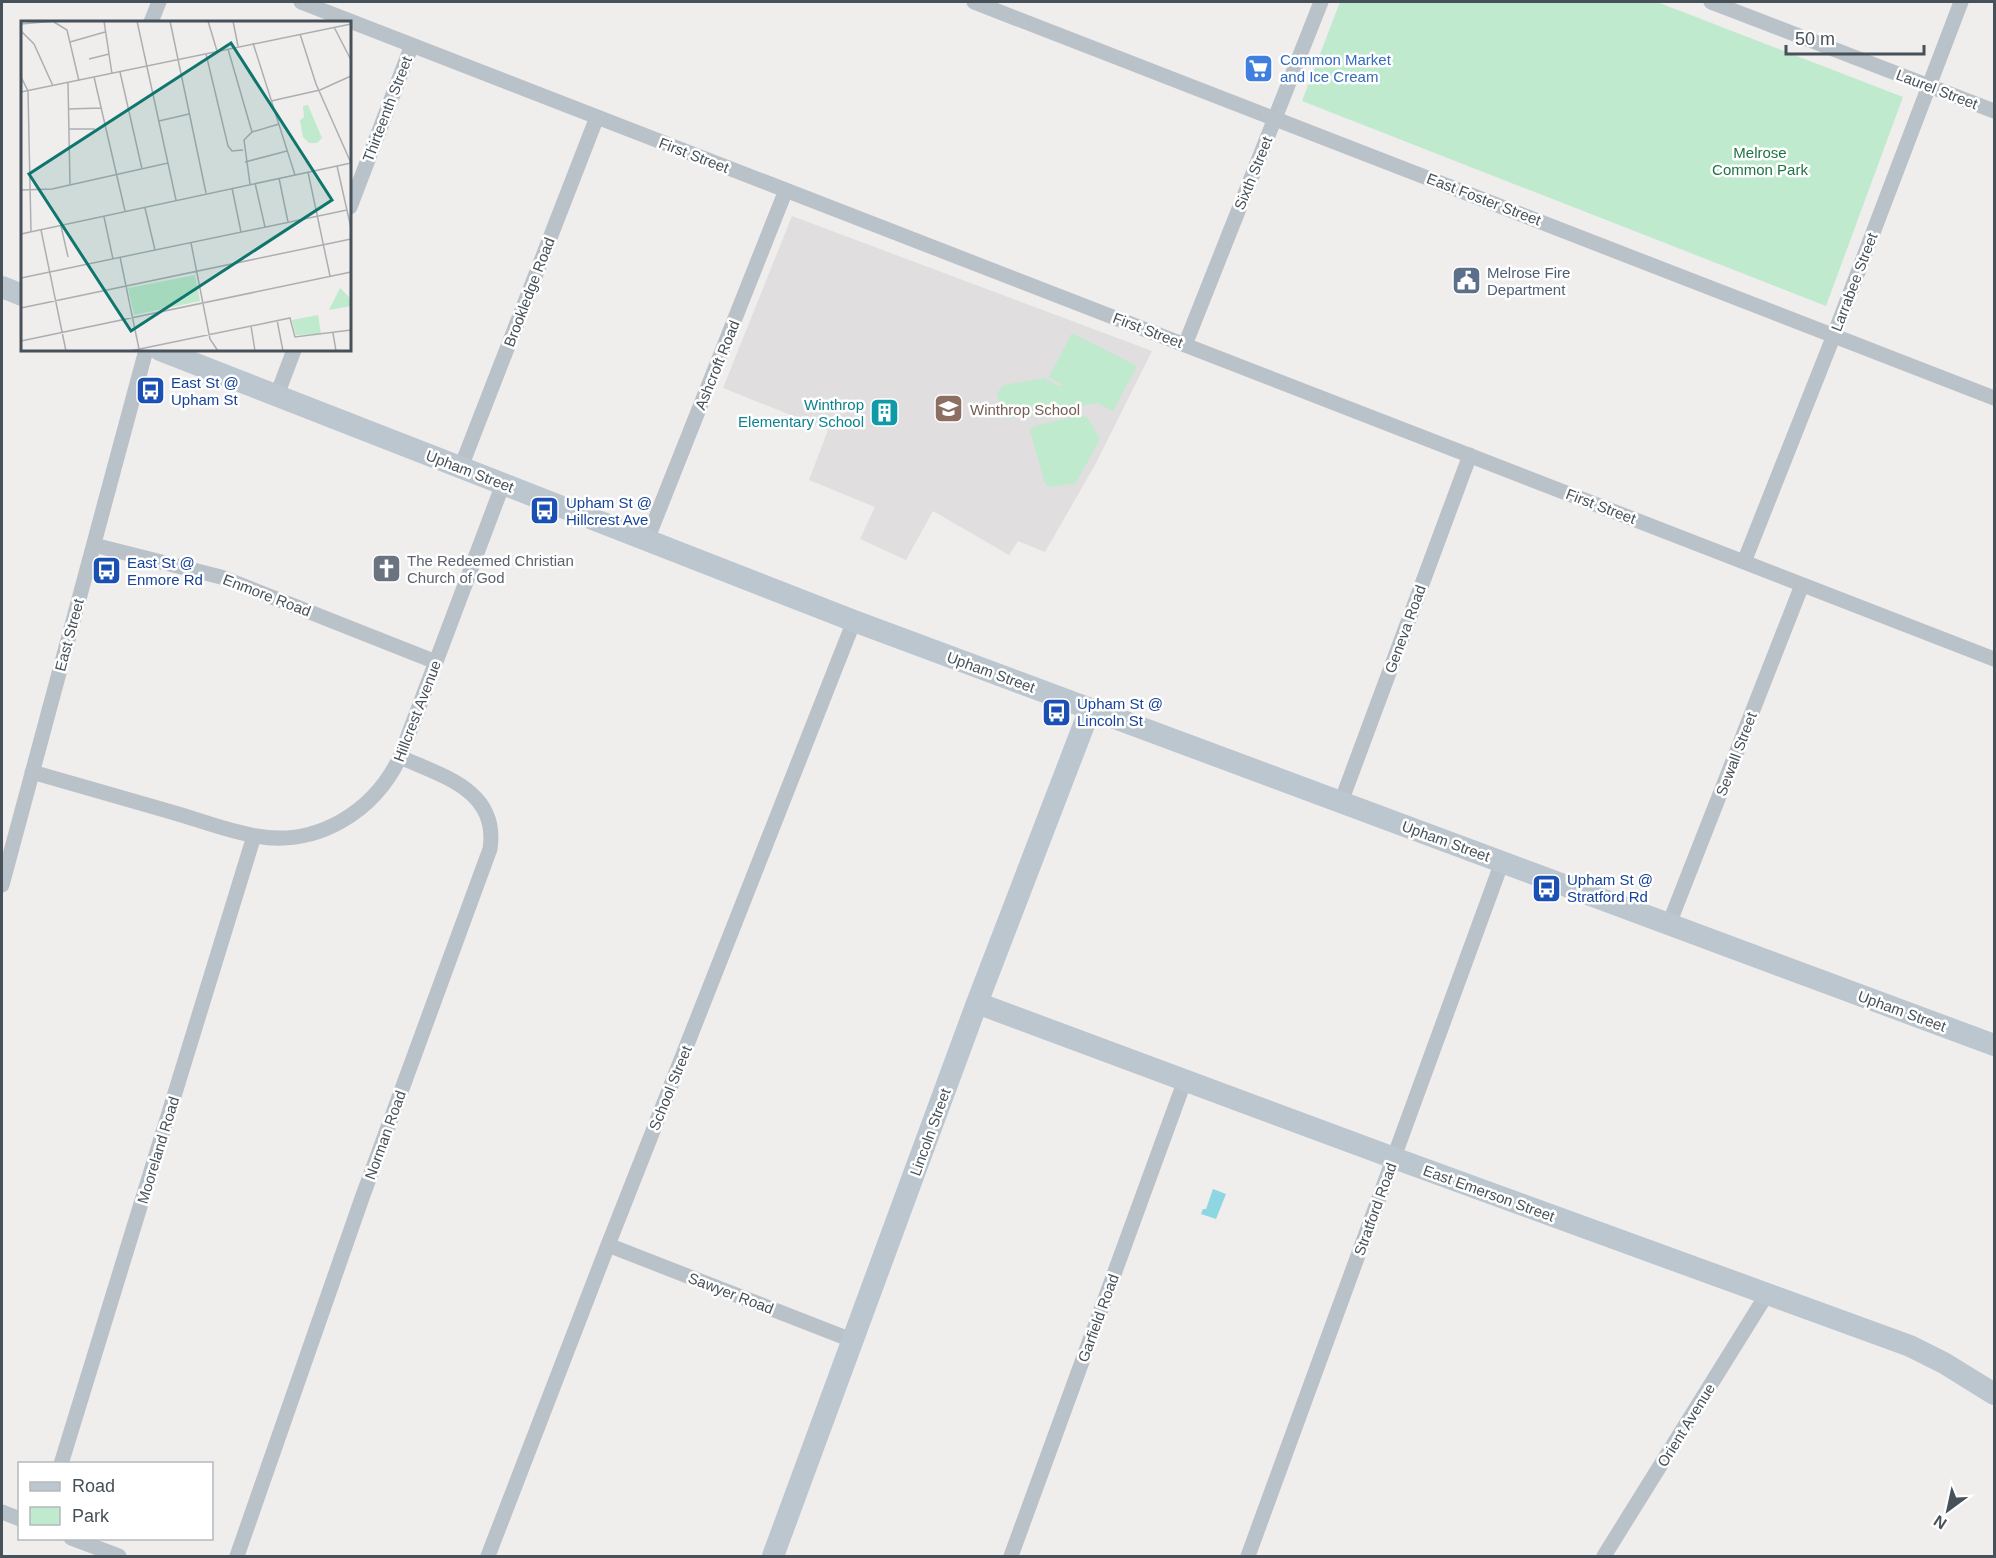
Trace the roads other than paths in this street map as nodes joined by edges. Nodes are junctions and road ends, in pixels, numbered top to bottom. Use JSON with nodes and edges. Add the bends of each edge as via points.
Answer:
{"nodes":[{"id":1,"x":159,"y":2,"type":"edge"},
{"id":2,"x":301,"y":2,"type":"edge"},
{"id":3,"x":974,"y":2,"type":"edge"},
{"id":4,"x":1321,"y":2,"type":"edge"},
{"id":5,"x":1711,"y":2,"type":"edge"},
{"id":6,"x":1961,"y":2,"type":"edge"},
{"id":7,"x":151,"y":21,"type":"edge"},
{"id":8,"x":350,"y":21,"type":"edge"},
{"id":9,"x":351,"y":21,"type":"edge"},
{"id":10,"x":412,"y":45,"type":"junction"},
{"id":11,"x":1929,"y":86,"type":"junction"},
{"id":12,"x":1995,"y":111,"type":"edge"},
{"id":13,"x":597,"y":117,"type":"junction"},
{"id":14,"x":1275,"y":118,"type":"junction"},
{"id":15,"x":786,"y":190,"type":"junction"},
{"id":16,"x":351,"y":204,"type":"edge"},
{"id":17,"x":2,"y":287,"type":"edge"},
{"id":18,"x":21,"y":296,"type":"edge"},
{"id":19,"x":1834,"y":335,"type":"junction"},
{"id":20,"x":1185,"y":345,"type":"junction"},
{"id":21,"x":147,"y":351,"type":"edge"},
{"id":22,"x":163,"y":351,"type":"edge"},
{"id":23,"x":294,"y":351,"type":"edge"},
{"id":24,"x":277,"y":395,"type":"junction"},
{"id":25,"x":1995,"y":398,"type":"edge"},
{"id":26,"x":1470,"y":455,"type":"junction"},
{"id":27,"x":461,"y":467,"type":"junction"},
{"id":28,"x":503,"y":484,"type":"junction"},
{"id":29,"x":647,"y":540,"type":"junction"},
{"id":30,"x":94,"y":545,"type":"junction"},
{"id":31,"x":1744,"y":562,"type":"junction"},
{"id":32,"x":1802,"y":585,"type":"junction"},
{"id":33,"x":854,"y":621,"type":"junction"},
{"id":34,"x":1995,"y":659,"type":"edge"},
{"id":35,"x":436,"y":662,"type":"junction"},
{"id":36,"x":1090,"y":709,"type":"junction"},
{"id":37,"x":400,"y":757,"type":"junction"},
{"id":38,"x":32,"y":772,"type":"junction"},
{"id":39,"x":1341,"y":802,"type":"junction"},
{"id":40,"x":254,"y":836,"type":"junction"},
{"id":41,"x":1502,"y":862,"type":"junction"},
{"id":42,"x":2,"y":885,"type":"edge"},
{"id":43,"x":1669,"y":924,"type":"junction"},
{"id":44,"x":977,"y":1003,"type":"junction"},
{"id":45,"x":1995,"y":1045,"type":"edge"},
{"id":46,"x":1185,"y":1080,"type":"junction"},
{"id":47,"x":1394,"y":1158,"type":"junction"},
{"id":48,"x":608,"y":1245,"type":"junction"},
{"id":49,"x":1767,"y":1294,"type":"junction"},
{"id":50,"x":854,"y":1341,"type":"junction"},
{"id":51,"x":1995,"y":1394,"type":"edge"},
{"id":52,"x":62,"y":1462,"type":"edge"},
{"id":53,"x":2,"y":1512,"type":"edge"},
{"id":54,"x":18,"y":1518,"type":"edge"},
{"id":55,"x":74,"y":1540,"type":"edge"},
{"id":56,"x":119,"y":1557,"type":"edge"},
{"id":57,"x":237,"y":1557,"type":"edge"},
{"id":58,"x":488,"y":1557,"type":"edge"},
{"id":59,"x":773,"y":1557,"type":"edge"},
{"id":60,"x":1011,"y":1557,"type":"edge"},
{"id":61,"x":1248,"y":1557,"type":"edge"},
{"id":62,"x":1604,"y":1557,"type":"edge"}],
"edges":[{"from":1,"to":7,"type":"street"},
{"from":2,"to":8,"type":"street","name":"First Street"},
{"from":3,"to":14,"type":"street","name":"East Foster Street"},
{"from":4,"to":14,"type":"street","name":"Sixth Street"},
{"from":5,"to":11,"type":"street","name":"Laurel Street"},
{"from":6,"to":11,"type":"street","name":"Larrabee Street"},
{"from":9,"to":10,"type":"street","name":"First Street"},
{"from":10,"to":13,"type":"street","name":"First Street"},
{"from":10,"to":16,"type":"street","name":"Thirteenth Street"},
{"from":11,"to":12,"type":"street","name":"Laurel Street"},
{"from":11,"to":19,"type":"street","name":"Larrabee Street"},
{"from":13,"to":15,"type":"street","name":"First Street"},
{"from":13,"to":27,"type":"street","name":"Brookledge Road"},
{"from":14,"to":19,"type":"street","name":"East Foster Street"},
{"from":14,"to":20,"type":"street","name":"Sixth Street"},
{"from":15,"to":20,"type":"street","name":"First Street"},
{"from":15,"to":29,"type":"street","name":"Ashcroft Road"},
{"from":17,"to":18,"type":"street"},
{"from":19,"to":25,"type":"street","name":"East Foster Street"},
{"from":19,"to":31,"type":"street","name":"Larrabee Street"},
{"from":20,"to":26,"type":"street","name":"First Street"},
{"from":21,"to":30,"type":"street","name":"East Street"},
{"from":22,"to":24,"type":"street","name":"Upham Street"},
{"from":23,"to":24,"type":"street"},
{"from":24,"to":27,"type":"street","name":"Upham Street"},
{"from":26,"to":31,"type":"street","name":"First Street"},
{"from":26,"to":39,"type":"street","name":"Geneva Road"},
{"from":27,"to":28,"type":"street","name":"Upham Street"},
{"from":28,"to":29,"type":"street","name":"Upham Street"},
{"from":28,"to":35,"type":"street","name":"Hillcrest Avenue"},
{"from":29,"to":33,"type":"street","name":"Upham Street"},
{"from":30,"to":35,"type":"street","name":"Enmore Road","via":[[221,577]]},
{"from":30,"to":38,"type":"street","name":"East Street"},
{"from":31,"to":32,"type":"street","name":"First Street"},
{"from":32,"to":34,"type":"street","name":"First Street"},
{"from":32,"to":43,"type":"street","name":"Sewall Street"},
{"from":33,"to":36,"type":"street","name":"Upham Street"},
{"from":33,"to":48,"type":"street","name":"School Street"},
{"from":35,"to":37,"type":"street","name":"Hillcrest Avenue"},
{"from":36,"to":39,"type":"street","name":"Upham Street"},
{"from":36,"to":44,"type":"street","name":"Lincoln Street"},
{"from":37,"to":40,"type":"street","name":"Hillcrest Avenue","via":[[379,792],[341,822],[296,837]]},
{"from":37,"to":57,"type":"street","name":"Norman Road","via":[[463,786],[477,798],[488,819],[490,849],[354,1220]]},
{"from":38,"to":40,"type":"street","name":"Hillcrest Avenue"},
{"from":38,"to":42,"type":"street","name":"East Street"},
{"from":39,"to":41,"type":"street","name":"Upham Street"},
{"from":40,"to":52,"type":"street","name":"Mooreland Road"},
{"from":41,"to":43,"type":"street","name":"Upham Street"},
{"from":41,"to":47,"type":"street","name":"Stratford Road"},
{"from":43,"to":45,"type":"street","name":"Upham Street"},
{"from":44,"to":46,"type":"street","name":"East Emerson Street"},
{"from":44,"to":50,"type":"street","name":"Lincoln Street"},
{"from":46,"to":47,"type":"street","name":"East Emerson Street"},
{"from":46,"to":60,"type":"street","name":"Garfield Road"},
{"from":47,"to":49,"type":"street","name":"East Emerson Street"},
{"from":47,"to":61,"type":"street","name":"Stratford Road"},
{"from":48,"to":50,"type":"street","name":"Sawyer Road"},
{"from":48,"to":58,"type":"street","name":"School Street"},
{"from":49,"to":51,"type":"street","name":"East Emerson Street","via":[[1928,1354]]},
{"from":49,"to":62,"type":"street","name":"Orient Avenue"},
{"from":50,"to":59,"type":"street","name":"Lincoln Street"},
{"from":53,"to":54,"type":"street"},
{"from":55,"to":56,"type":"street"}]}
